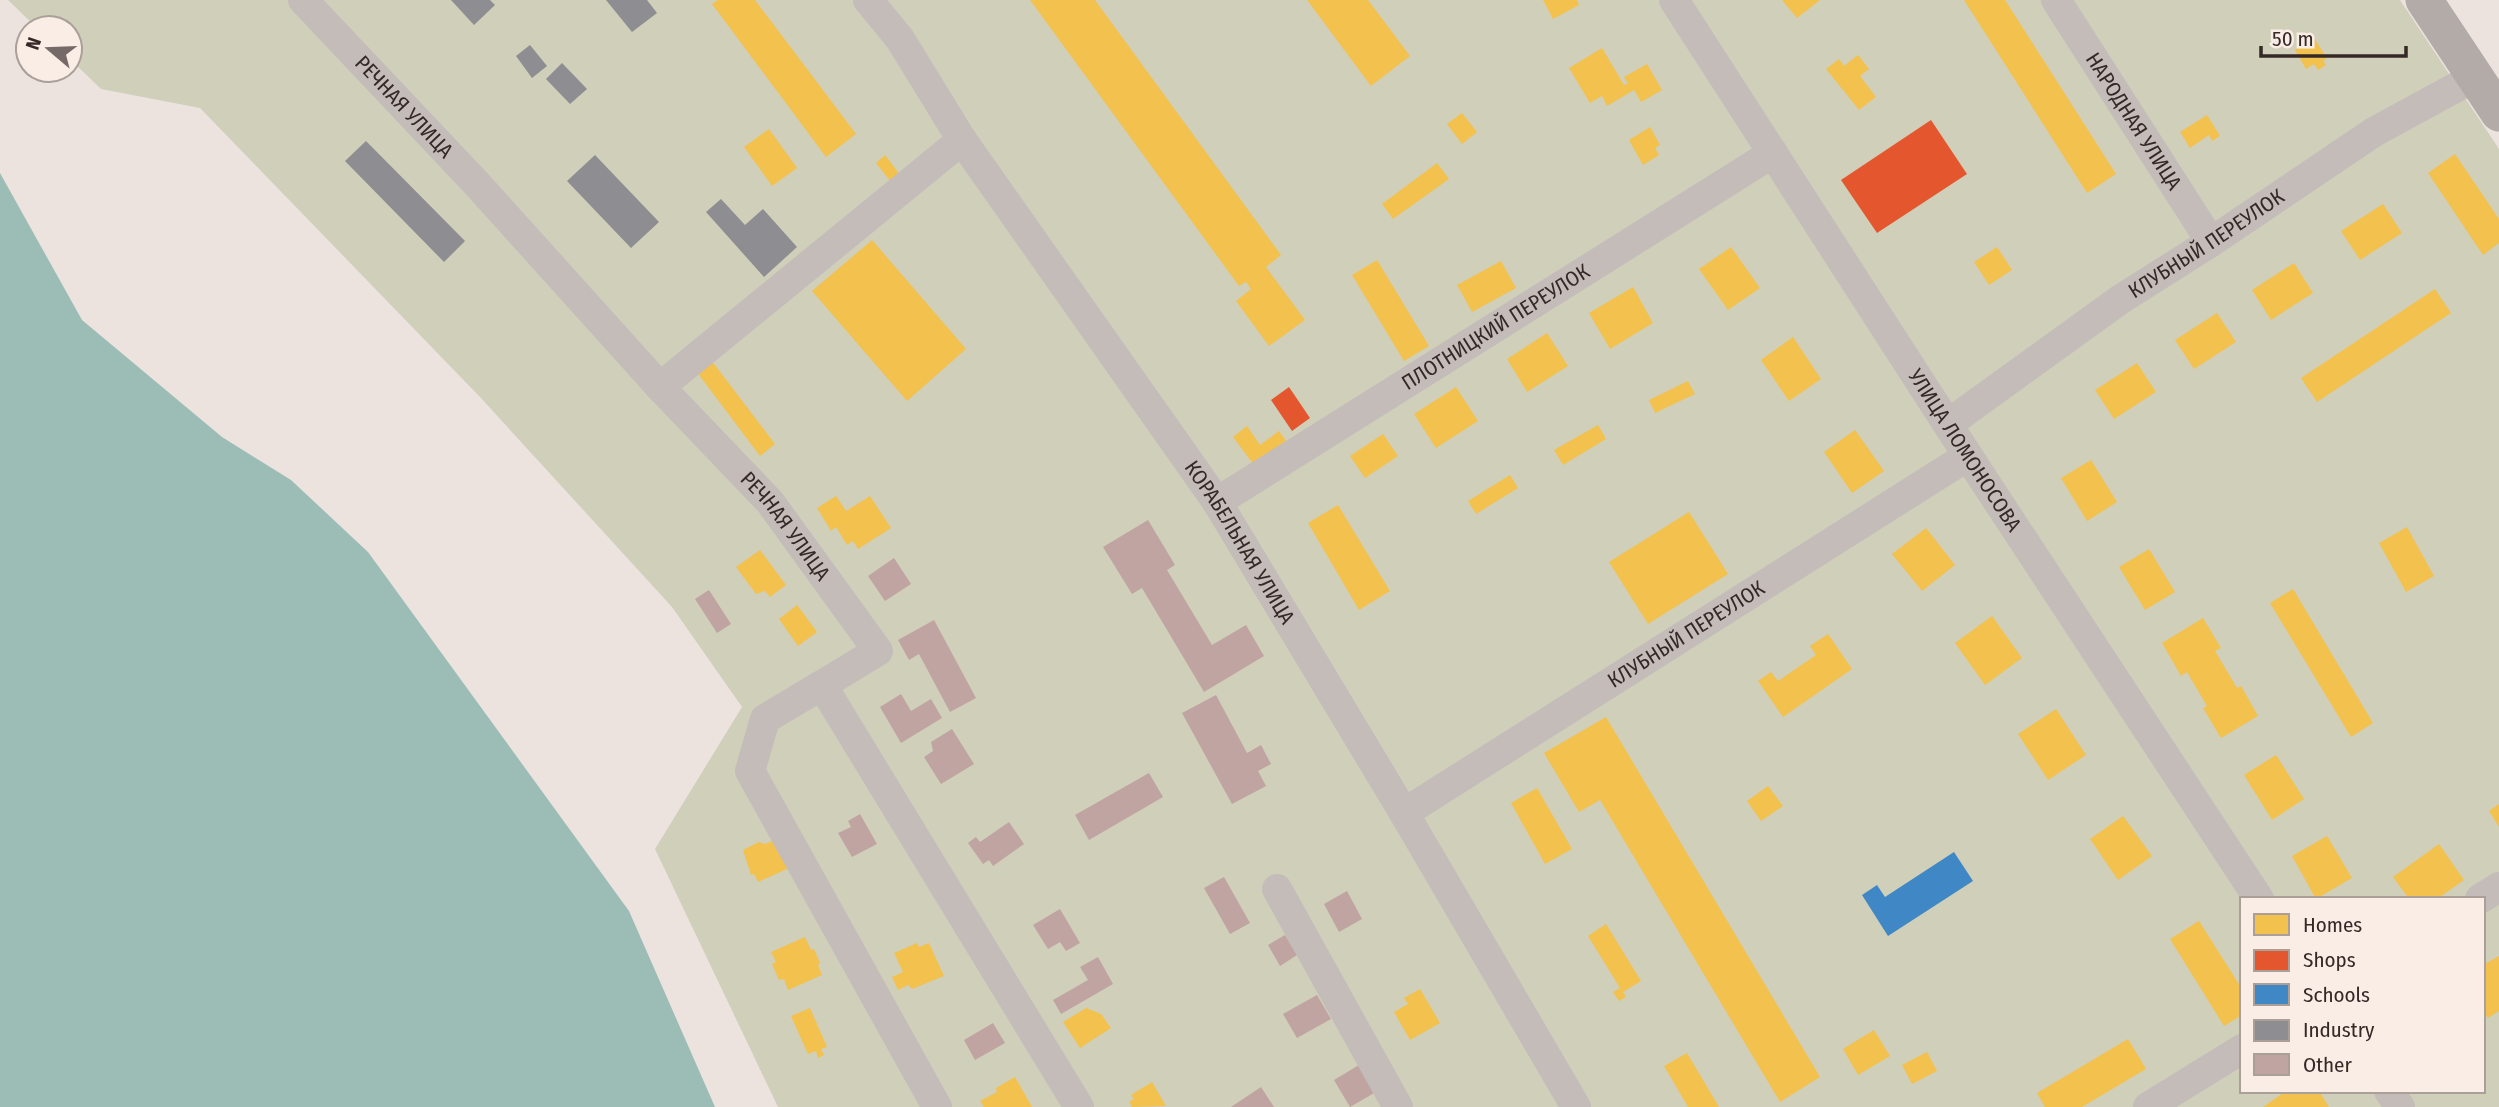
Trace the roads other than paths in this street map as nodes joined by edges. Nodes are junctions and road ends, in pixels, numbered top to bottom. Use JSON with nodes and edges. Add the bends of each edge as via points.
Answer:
{"nodes":[{"id":1,"x":303,"y":0,"type":"edge"},
{"id":2,"x":868,"y":0,"type":"edge"},
{"id":3,"x":1674,"y":0,"type":"edge"},
{"id":4,"x":2056,"y":0,"type":"edge"},
{"id":5,"x":2424,"y":0,"type":"edge"},
{"id":6,"x":2475,"y":77,"type":"junction"},
{"id":7,"x":2499,"y":113,"type":"edge"},
{"id":8,"x":962,"y":140,"type":"junction"},
{"id":9,"x":1773,"y":153,"type":"junction"},
{"id":10,"x":2211,"y":242,"type":"junction"},
{"id":11,"x":660,"y":387,"type":"junction"},
{"id":12,"x":1948,"y":424,"type":"junction"},
{"id":13,"x":1968,"y":456,"type":"junction"},
{"id":14,"x":1217,"y":502,"type":"junction"},
{"id":15,"x":822,"y":685,"type":"junction"},
{"id":16,"x":1404,"y":813,"type":"junction"},
{"id":17,"x":2499,"y":887,"type":"edge"},
{"id":18,"x":1277,"y":889,"type":"dead end"},
{"id":19,"x":2258,"y":897,"type":"edge"},
{"id":20,"x":2483,"y":897,"type":"edge"},
{"id":21,"x":2240,"y":1050,"type":"edge"},
{"id":22,"x":937,"y":1107,"type":"edge"},
{"id":23,"x":1079,"y":1107,"type":"edge"},
{"id":24,"x":1398,"y":1107,"type":"edge"},
{"id":25,"x":1576,"y":1107,"type":"edge"},
{"id":26,"x":2148,"y":1107,"type":"edge"}],
"edges":[{"from":1,"to":11,"type":"street","name":"РЕЧНАЯ УЛИЦА"},
{"from":2,"to":8,"type":"street","name":"КОРАБЕЛЬНАЯ УЛИЦА","via":[[900,39]]},
{"from":3,"to":9,"type":"street","name":"УЛИЦА ЛОМОНОСОВА"},
{"from":4,"to":10,"type":"street","name":"НАРОДНАЯ УЛИЦА"},
{"from":5,"to":6,"type":"main road"},
{"from":6,"to":7,"type":"main road"},
{"from":6,"to":10,"type":"street","name":"КЛУБНЫЙ ПЕРЕУЛОК","via":[[2374,132]]},
{"from":8,"to":11,"type":"street"},
{"from":8,"to":14,"type":"street","name":"КОРАБЕЛЬНАЯ УЛИЦА"},
{"from":9,"to":12,"type":"street","name":"УЛИЦА ЛОМОНОСОВА"},
{"from":9,"to":14,"type":"street","name":"ПЛОТНИЦКИЙ ПЕРЕУЛОК"},
{"from":10,"to":12,"type":"street","name":"КЛУБНЫЙ ПЕРЕУЛОК","via":[[2121,299]]},
{"from":11,"to":15,"type":"street","name":"РЕЧНАЯ УЛИЦА","via":[[769,502],[878,650]]},
{"from":12,"to":13,"type":"street","name":"УЛИЦА ЛОМОНОСОВА"},
{"from":13,"to":16,"type":"street","name":"КЛУБНЫЙ ПЕРЕУЛОК"},
{"from":13,"to":19,"type":"street","name":"УЛИЦА ЛОМОНОСОВА"},
{"from":14,"to":16,"type":"street","name":"КОРАБЕЛЬНАЯ УЛИЦА"},
{"from":15,"to":22,"type":"street","via":[[765,719],[750,771]]},
{"from":15,"to":23,"type":"street"},
{"from":16,"to":25,"type":"street","name":"КОРАБЕЛЬНАЯ УЛИЦА"},
{"from":17,"to":20,"type":"street"},
{"from":18,"to":24,"type":"street"},
{"from":21,"to":26,"type":"street"}]}
